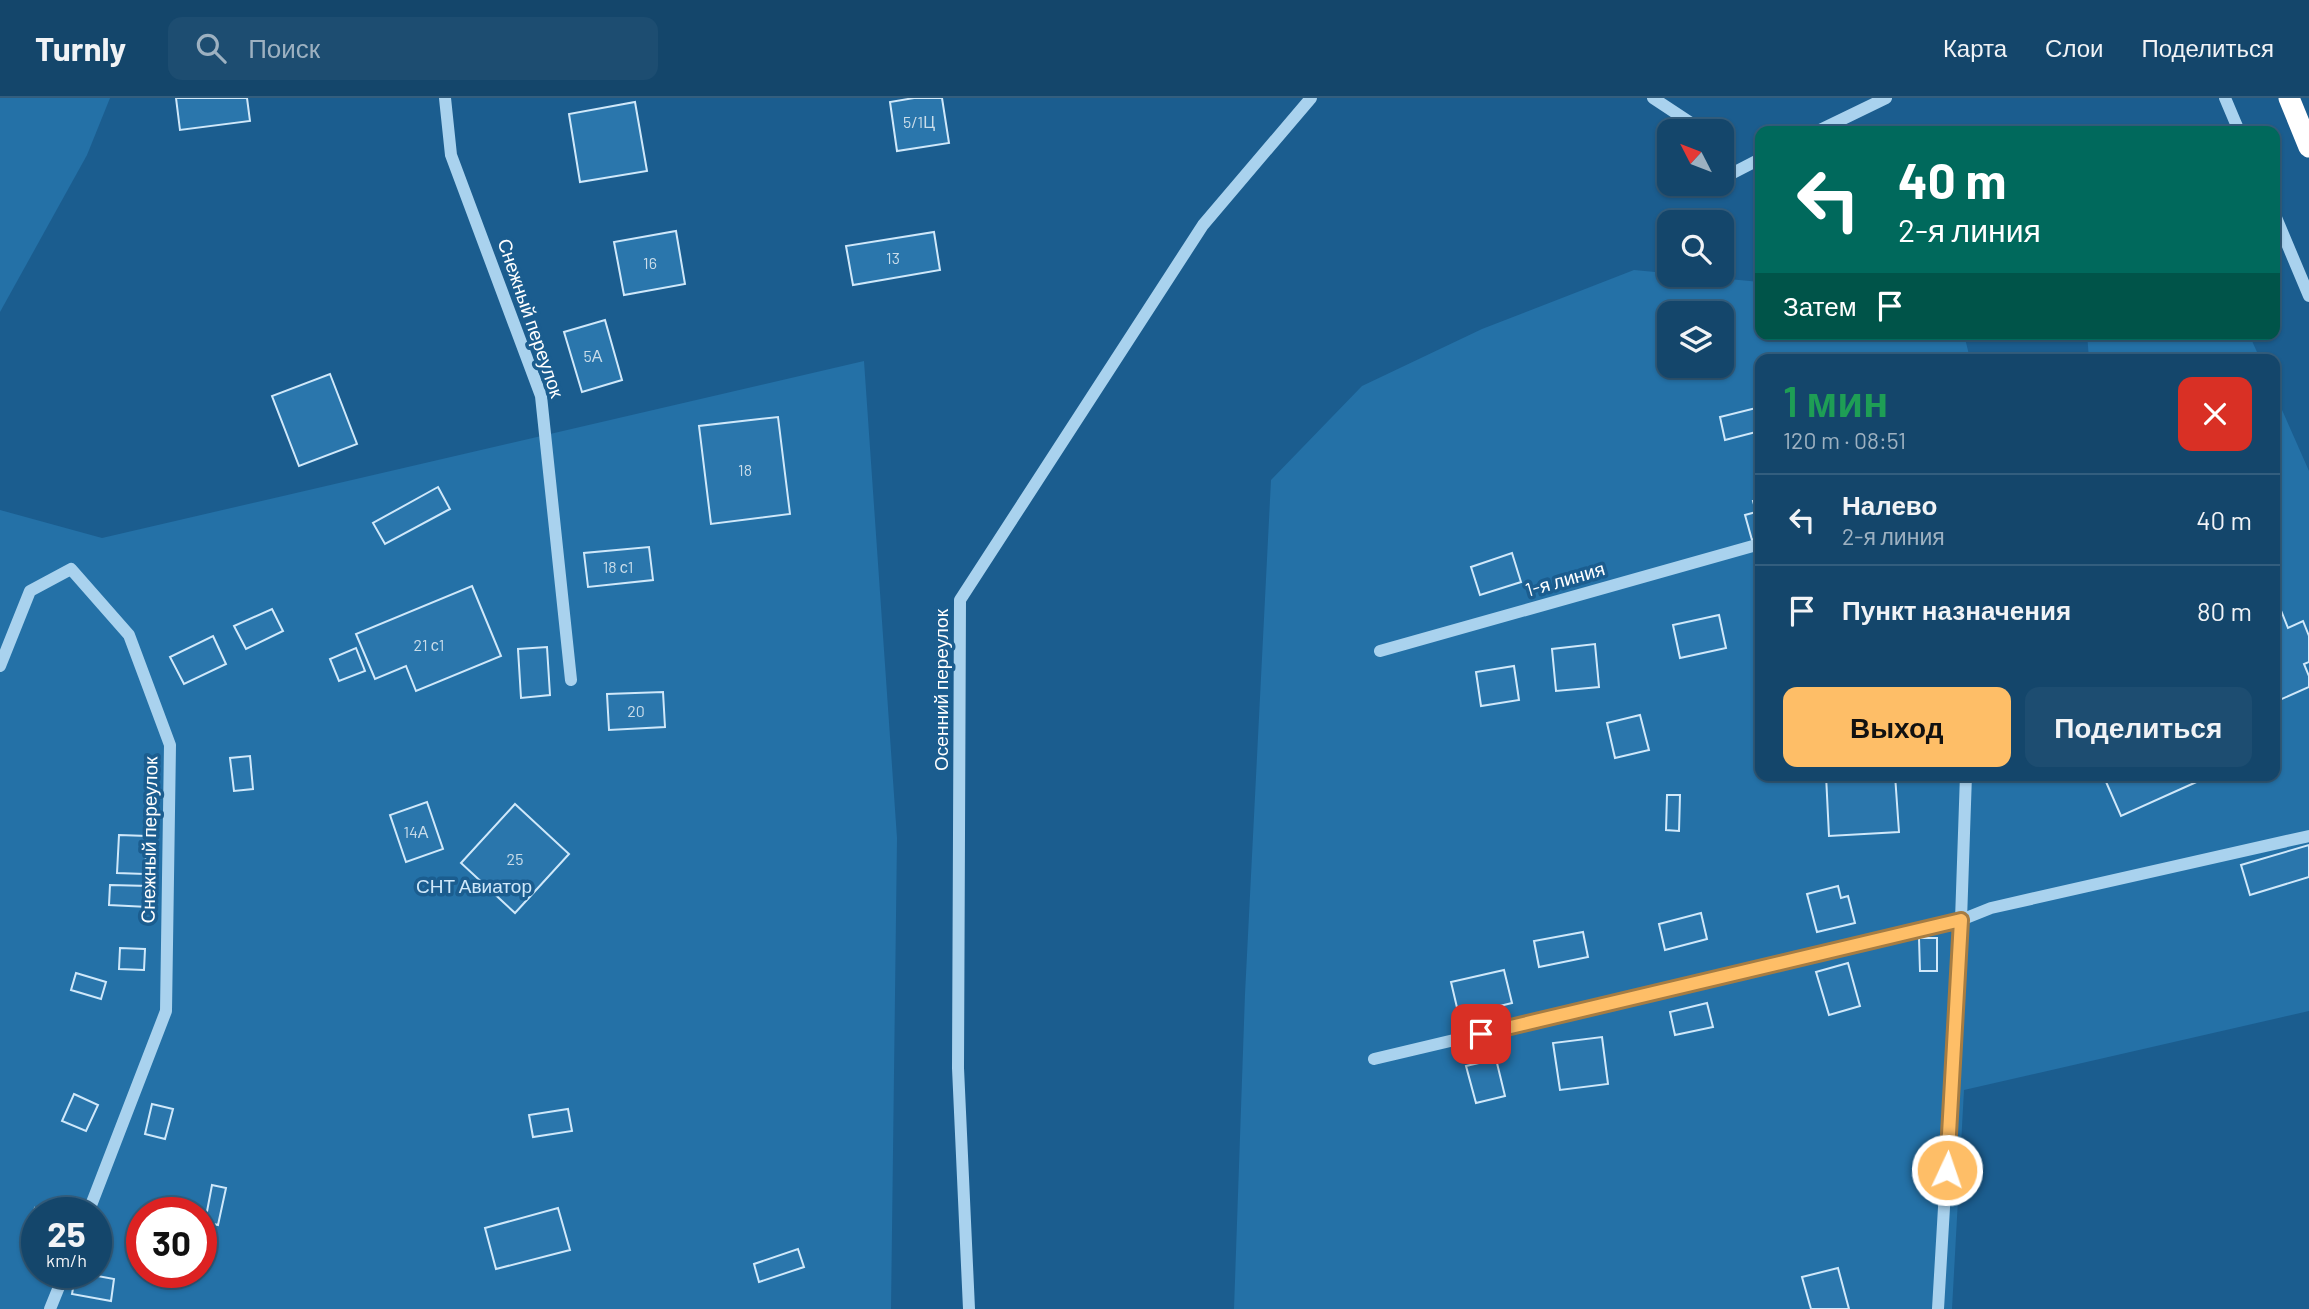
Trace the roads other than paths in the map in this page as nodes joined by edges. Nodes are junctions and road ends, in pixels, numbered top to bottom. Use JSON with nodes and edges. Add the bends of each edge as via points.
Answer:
{"nodes":[{"id":1,"x":445,"y":98,"type":"edge"},
{"id":2,"x":1311,"y":98,"type":"edge"},
{"id":3,"x":1653,"y":98,"type":"edge"},
{"id":4,"x":1886,"y":98,"type":"edge"},
{"id":5,"x":2225,"y":98,"type":"edge"},
{"id":6,"x":2289,"y":98,"type":"edge"},
{"id":7,"x":1685,"y":119,"type":"edge"},
{"id":8,"x":1828,"y":126,"type":"edge"},
{"id":9,"x":2237,"y":126,"type":"edge"},
{"id":10,"x":2309,"y":147,"type":"edge"},
{"id":11,"x":1755,"y":162,"type":"edge"},
{"id":12,"x":1734,"y":172,"type":"edge"},
{"id":13,"x":2280,"y":227,"type":"edge"},
{"id":14,"x":2309,"y":296,"type":"edge"},
{"id":15,"x":1755,"y":545,"type":"edge"},
{"id":16,"x":1380,"y":651,"type":"dead end"},
{"id":17,"x":0,"y":666,"type":"edge"},
{"id":18,"x":571,"y":680,"type":"dead end"},
{"id":19,"x":1966,"y":781,"type":"edge"},
{"id":20,"x":2309,"y":836,"type":"edge"},
{"id":21,"x":1961,"y":920,"type":"junction"},
{"id":22,"x":1374,"y":1059,"type":"dead end"},
{"id":23,"x":94,"y":1197,"type":"edge"},
{"id":24,"x":59,"y":1288,"type":"edge"},
{"id":25,"x":50,"y":1309,"type":"edge"},
{"id":26,"x":969,"y":1309,"type":"edge"},
{"id":27,"x":1938,"y":1309,"type":"edge"}],
"edges":[{"from":1,"to":18,"type":"street","name":"Снежный переулок","via":[[452,155],[541,396]]},
{"from":2,"to":26,"type":"street","name":"Осенний переулок","via":[[1203,225],[960,600],[958,1068]]},
{"from":3,"to":7,"type":"street"},
{"from":4,"to":8,"type":"street"},
{"from":5,"to":9,"type":"street"},
{"from":6,"to":10,"type":"highway"},
{"from":11,"to":12,"type":"street"},
{"from":13,"to":14,"type":"street"},
{"from":15,"to":16,"type":"street","name":"1-я линия"},
{"from":17,"to":23,"type":"street","name":"Снежный переулок","via":[[30,591],[71,569],[129,635],[170,745],[166,1011]]},
{"from":19,"to":21,"type":"street"},
{"from":20,"to":21,"type":"street","via":[[1991,908]]},
{"from":21,"to":22,"type":"street"},
{"from":21,"to":27,"type":"street"},
{"from":24,"to":25,"type":"street"}]}
